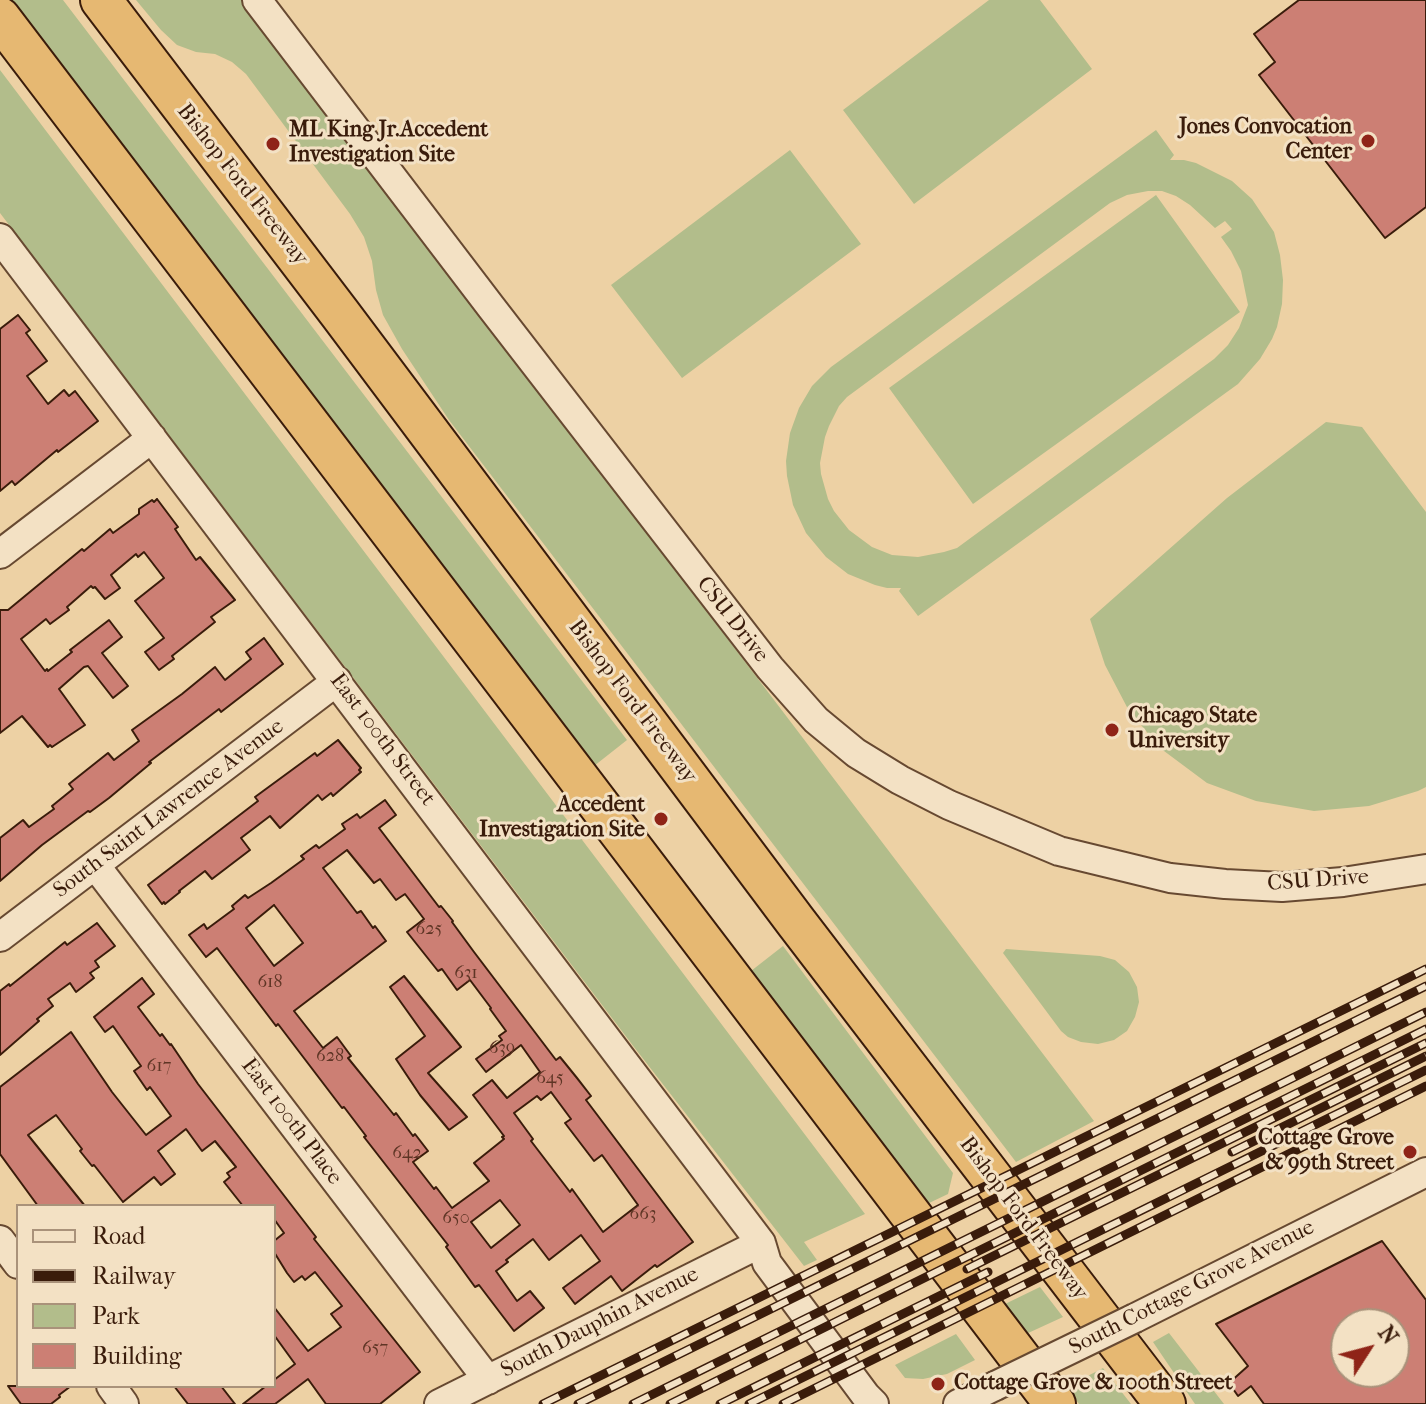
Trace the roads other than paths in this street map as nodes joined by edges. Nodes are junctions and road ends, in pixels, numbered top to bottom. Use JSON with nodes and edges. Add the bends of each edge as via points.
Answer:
{"nodes":[{"id":1,"x":101,"y":0,"type":"edge"},
{"id":2,"x":257,"y":0,"type":"edge"},
{"id":3,"x":0,"y":18,"type":"edge"},
{"id":4,"x":0,"y":238,"type":"edge"},
{"id":5,"x":152,"y":438,"type":"junction"},
{"id":6,"x":0,"y":554,"type":"edge"},
{"id":7,"x":337,"y":681,"type":"junction"},
{"id":8,"x":95,"y":865,"type":"junction"},
{"id":9,"x":1426,"y":869,"type":"edge"},
{"id":10,"x":0,"y":937,"type":"edge"},
{"id":11,"x":843,"y":1126,"type":"junction"},
{"id":12,"x":1426,"y":1172,"type":"edge"},
{"id":13,"x":0,"y":1240,"type":"edge"},
{"id":14,"x":761,"y":1243,"type":"junction"},
{"id":15,"x":16,"y":1261,"type":"edge"},
{"id":16,"x":488,"y":1380,"type":"junction"},
{"id":17,"x":439,"y":1404,"type":"edge"},
{"id":18,"x":874,"y":1404,"type":"edge"},
{"id":19,"x":890,"y":1404,"type":"edge"},
{"id":20,"x":958,"y":1404,"type":"edge"},
{"id":21,"x":1033,"y":1404,"type":"edge"},
{"id":22,"x":1055,"y":1404,"type":"edge"},
{"id":23,"x":1165,"y":1404,"type":"edge"}],
"edges":[{"from":1,"to":23,"type":"highway","name":"Bishop Ford Freeway"},
{"from":2,"to":9,"type":"street","name":"CSU Drive","via":[[770,668],[816,720],[856,753],[949,805],[1059,851],[1170,878],[1282,887]]},
{"from":3,"to":11,"type":"highway"},
{"from":4,"to":5,"type":"street","name":"East 100th Street"},
{"from":5,"to":6,"type":"street"},
{"from":5,"to":7,"type":"street","name":"East 100th Street"},
{"from":7,"to":8,"type":"street","name":"South Saint Lawrence Avenue"},
{"from":7,"to":14,"type":"street","name":"East 100th Street"},
{"from":8,"to":10,"type":"street","name":"South Saint Lawrence Avenue"},
{"from":8,"to":16,"type":"street","name":"East 100th Place"},
{"from":11,"to":21,"type":"highway","via":[[889,1214]]},
{"from":11,"to":22,"type":"highway"},
{"from":12,"to":20,"type":"street","name":"South Cottage Grove Avenue","bridge":true},
{"from":13,"to":15,"type":"street"},
{"from":14,"to":16,"type":"street","name":"South Dauphin Avenue"},
{"from":14,"to":18,"type":"street","name":"East 100th Street","via":[[767,1263]]},
{"from":14,"to":19,"type":"street","name":"East 100th Street","via":[[782,1252],[882,1384]]},
{"from":16,"to":17,"type":"street","name":"South Dauphin Avenue"}]}
